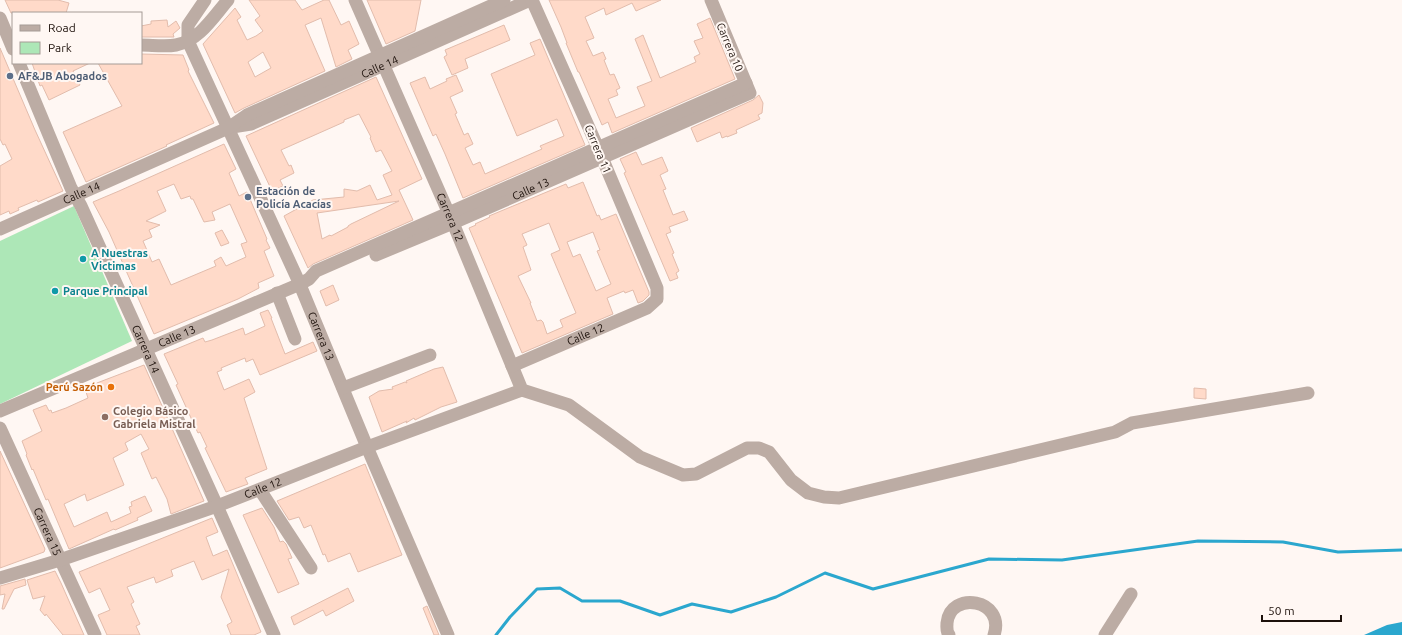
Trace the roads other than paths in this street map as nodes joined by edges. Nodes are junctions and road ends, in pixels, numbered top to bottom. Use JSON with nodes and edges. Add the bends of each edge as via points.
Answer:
{"nodes":[{"id":1,"x":205,"y":0,"type":"edge"},
{"id":2,"x":228,"y":0,"type":"edge"},
{"id":3,"x":355,"y":0,"type":"edge"},
{"id":4,"x":504,"y":0,"type":"edge"},
{"id":5,"x":531,"y":0,"type":"edge"},
{"id":6,"x":711,"y":0,"type":"edge"},
{"id":7,"x":0,"y":18,"type":"edge"},
{"id":8,"x":188,"y":41,"type":"junction"},
{"id":9,"x":9,"y":42,"type":"edge"},
{"id":10,"x":142,"y":45,"type":"edge"},
{"id":11,"x":382,"y":60,"type":"junction"},
{"id":12,"x":19,"y":64,"type":"edge"},
{"id":13,"x":748,"y":88,"type":"joint"},
{"id":14,"x":228,"y":128,"type":"junction"},
{"id":15,"x":600,"y":153,"type":"junction"},
{"id":16,"x":76,"y":196,"type":"junction"},
{"id":17,"x":450,"y":218,"type":"junction"},
{"id":18,"x":0,"y":229,"type":"edge"},
{"id":19,"x":304,"y":281,"type":"junction"},
{"id":20,"x":277,"y":293,"type":"junction"},
{"id":21,"x":657,"y":300,"type":"joint"},
{"id":22,"x":295,"y":339,"type":"dead end"},
{"id":23,"x":146,"y":348,"type":"junction"},
{"id":24,"x":430,"y":355,"type":"dead end"},
{"id":25,"x":512,"y":366,"type":"junction"},
{"id":26,"x":343,"y":388,"type":"junction"},
{"id":27,"x":522,"y":390,"type":"junction"},
{"id":28,"x":1308,"y":393,"type":"dead end"},
{"id":29,"x":0,"y":411,"type":"edge"},
{"id":30,"x":0,"y":428,"type":"edge"},
{"id":31,"x":367,"y":447,"type":"junction"},
{"id":32,"x":260,"y":490,"type":"junction"},
{"id":33,"x":217,"y":506,"type":"junction"},
{"id":34,"x":60,"y":560,"type":"junction"},
{"id":35,"x":311,"y":568,"type":"dead end"},
{"id":36,"x":0,"y":578,"type":"edge"},
{"id":37,"x":1131,"y":594,"type":"dead end"},
{"id":38,"x":95,"y":635,"type":"edge"},
{"id":39,"x":274,"y":635,"type":"edge"},
{"id":40,"x":448,"y":635,"type":"edge"},
{"id":41,"x":948,"y":635,"type":"edge"},
{"id":42,"x":994,"y":635,"type":"edge"},
{"id":43,"x":1105,"y":635,"type":"edge"}],
"edges":[{"from":1,"to":8,"type":"street","via":[[188,25]]},
{"from":2,"to":8,"type":"street","via":[[199,33]]},
{"from":3,"to":11,"type":"street","name":"Carrera 12"},
{"from":4,"to":11,"type":"street","name":"Calle 14"},
{"from":5,"to":11,"type":"street","name":"Calle 14"},
{"from":5,"to":15,"type":"street","name":"Carrera 11"},
{"from":6,"to":13,"type":"street","name":"Carrera 10"},
{"from":7,"to":9,"type":"street"},
{"from":8,"to":10,"type":"street","via":[[176,45]]},
{"from":8,"to":14,"type":"street","name":"Carrera 13"},
{"from":11,"to":14,"type":"street","name":"Calle 14","via":[[251,124]]},
{"from":11,"to":17,"type":"street","name":"Carrera 12"},
{"from":12,"to":16,"type":"street","name":"Carrera 14"},
{"from":13,"to":15,"type":"street","name":"Calle 13"},
{"from":14,"to":16,"type":"street","name":"Calle 14"},
{"from":14,"to":19,"type":"street","name":"Carrera 13"},
{"from":15,"to":17,"type":"street","name":"Calle 13"},
{"from":15,"to":21,"type":"street","name":"Carrera 11","via":[[657,288]]},
{"from":16,"to":18,"type":"street","name":"Calle 14"},
{"from":16,"to":23,"type":"street","name":"Carrera 14"},
{"from":17,"to":19,"type":"street","name":"Calle 13","via":[[318,279]]},
{"from":17,"to":25,"type":"street","name":"Carrera 12"},
{"from":19,"to":20,"type":"street","name":"Calle 13"},
{"from":19,"to":26,"type":"street","name":"Carrera 13"},
{"from":20,"to":22,"type":"street"},
{"from":20,"to":23,"type":"street","name":"Calle 13"},
{"from":21,"to":25,"type":"street","name":"Calle 12","via":[[647,308]]},
{"from":23,"to":29,"type":"street","name":"Calle 13"},
{"from":23,"to":33,"type":"street","name":"Carrera 14"},
{"from":24,"to":26,"type":"street"},
{"from":25,"to":27,"type":"street","name":"Carrera 12"},
{"from":26,"to":31,"type":"street","name":"Carrera 13"},
{"from":27,"to":28,"type":"street","via":[[569,405],[640,457],[683,475],[696,474],[747,448],[759,448],[769,452],[791,480],[808,493],[839,498],[1115,432],[1132,423]]},
{"from":27,"to":31,"type":"street","name":"Calle 12"},
{"from":30,"to":34,"type":"street","name":"Carrera 15"},
{"from":31,"to":32,"type":"street","name":"Calle 12"},
{"from":31,"to":40,"type":"street","name":"Carrera 13"},
{"from":32,"to":33,"type":"street","name":"Calle 12"},
{"from":32,"to":35,"type":"street"},
{"from":33,"to":34,"type":"street","name":"Calle 12"},
{"from":33,"to":39,"type":"street","name":"Carrera 14"},
{"from":34,"to":36,"type":"street","name":"Calle 12"},
{"from":34,"to":38,"type":"street","name":"Carrera 15"},
{"from":37,"to":43,"type":"street"},
{"from":41,"to":42,"type":"street","via":[[948,618],[954,608],[966,602],[979,602],[990,609],[996,621]]}]}
